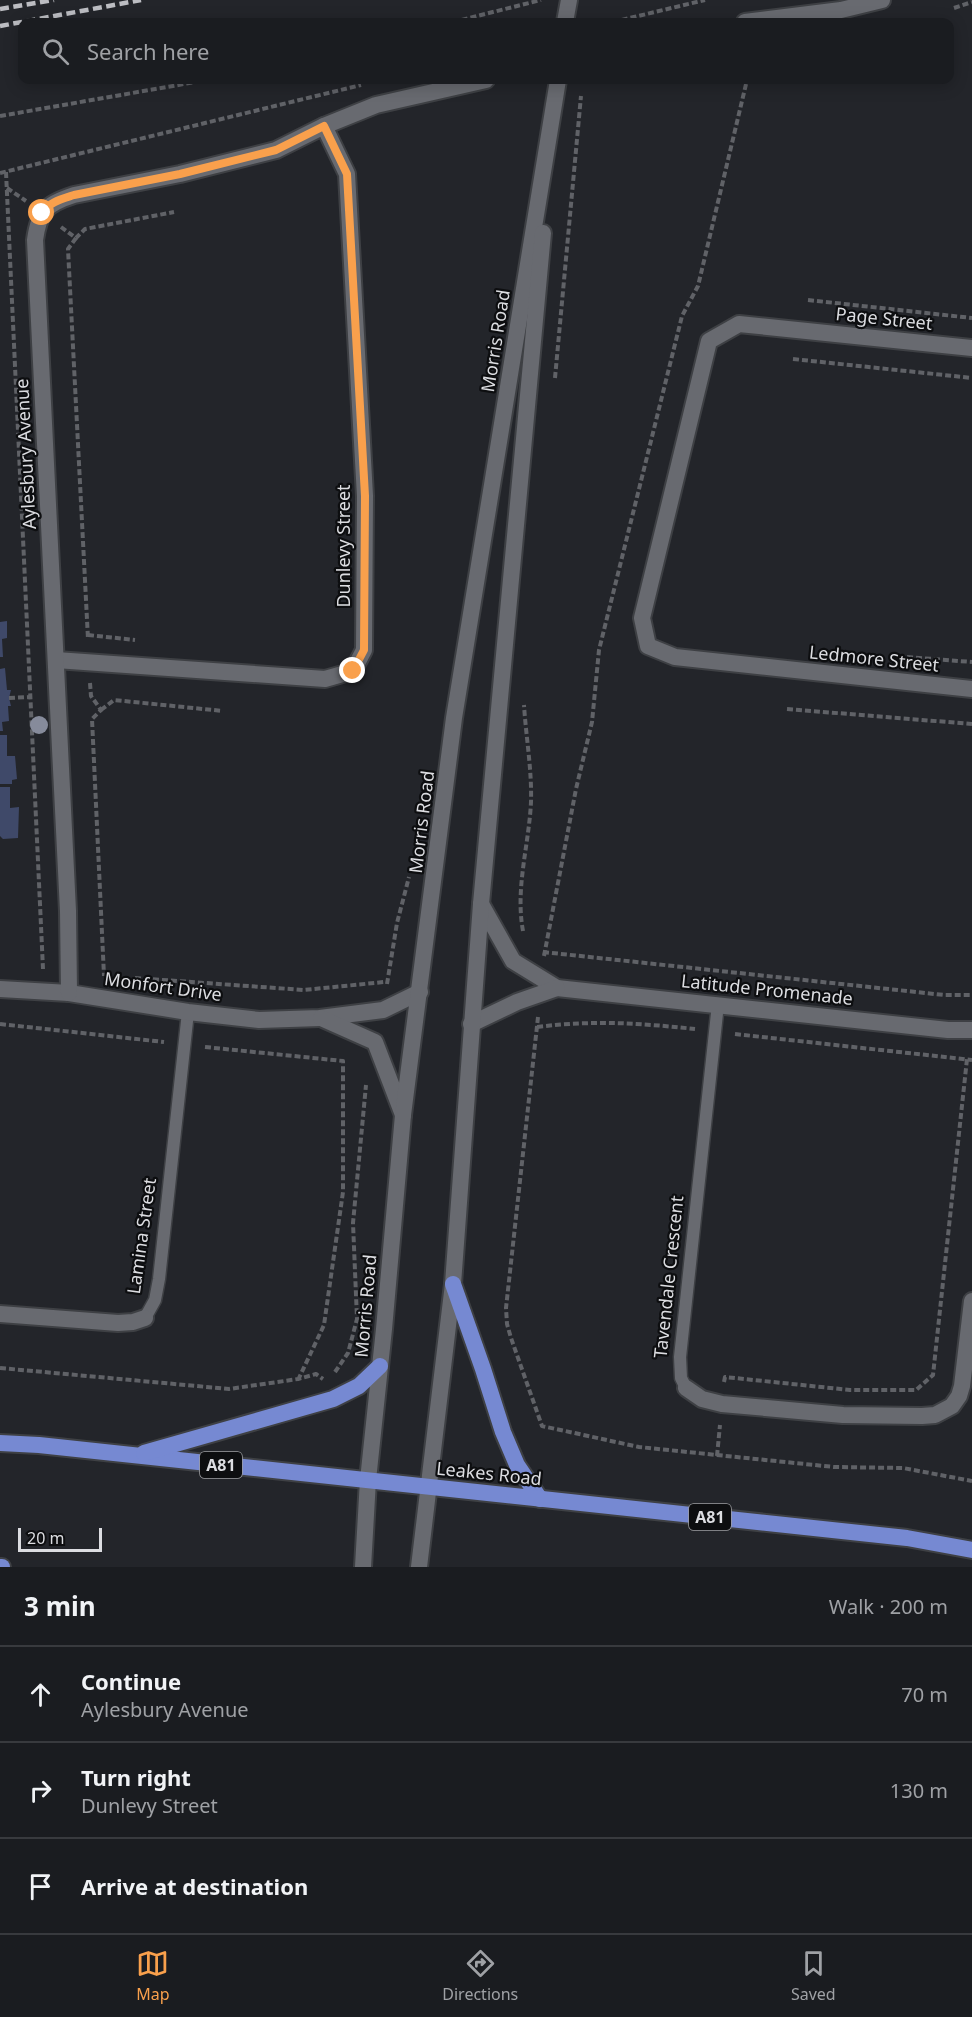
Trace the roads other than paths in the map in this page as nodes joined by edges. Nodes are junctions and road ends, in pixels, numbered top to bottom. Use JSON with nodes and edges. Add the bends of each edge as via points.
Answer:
{"nodes":[{"id":1,"x":568,"y":0,"type":"edge"},
{"id":2,"x":882,"y":0,"type":"edge"},
{"id":3,"x":566,"y":18,"type":"edge"},
{"id":4,"x":777,"y":18,"type":"edge"},
{"id":5,"x":468,"y":84,"type":"edge"},
{"id":6,"x":557,"y":84,"type":"edge"},
{"id":7,"x":324,"y":126,"type":"junction"},
{"id":8,"x":972,"y":348,"type":"edge"},
{"id":9,"x":56,"y":660,"type":"junction"},
{"id":10,"x":772,"y":669,"type":"joint"},
{"id":11,"x":972,"y":689,"type":"edge"},
{"id":12,"x":481,"y":904,"type":"junction"},
{"id":13,"x":557,"y":988,"type":"junction"},
{"id":14,"x":0,"y":989,"type":"edge"},
{"id":15,"x":420,"y":992,"type":"junction"},
{"id":16,"x":69,"y":993,"type":"junction"},
{"id":17,"x":718,"y":1004,"type":"junction"},
{"id":18,"x":188,"y":1012,"type":"junction"},
{"id":19,"x":320,"y":1018,"type":"junction"},
{"id":20,"x":471,"y":1024,"type":"junction"},
{"id":21,"x":972,"y":1030,"type":"edge"},
{"id":22,"x":403,"y":1115,"type":"junction"},
{"id":23,"x":453,"y":1284,"type":"junction"},
{"id":24,"x":972,"y":1301,"type":"edge"},
{"id":25,"x":0,"y":1314,"type":"edge"},
{"id":26,"x":145,"y":1318,"type":"joint"},
{"id":27,"x":380,"y":1366,"type":"junction"},
{"id":28,"x":686,"y":1388,"type":"joint"},
{"id":29,"x":0,"y":1443,"type":"edge"},
{"id":30,"x":134,"y":1456,"type":"junction"},
{"id":31,"x":368,"y":1480,"type":"junction"},
{"id":32,"x":429,"y":1487,"type":"junction"},
{"id":33,"x":540,"y":1499,"type":"junction"},
{"id":34,"x":972,"y":1550,"type":"edge"},
{"id":35,"x":363,"y":1567,"type":"edge"},
{"id":36,"x":419,"y":1567,"type":"edge"}],
"edges":[{"from":1,"to":3,"type":"street"},
{"from":2,"to":4,"type":"street","via":[[842,10]]},
{"from":5,"to":7,"type":"street","name":"Aylesbury Avenue","via":[[376,105]]},
{"from":6,"to":12,"type":"street","name":"Morris Road"},
{"from":6,"to":15,"type":"street","name":"Morris Road","via":[[454,718]]},
{"from":7,"to":9,"type":"street","name":"Aylesbury Avenue","via":[[276,150],[56,201],[37,222]]},
{"from":7,"to":9,"type":"street","name":"Dunlevy Street","via":[[347,174],[365,496],[364,650],[353,671],[325,679]]},
{"from":8,"to":10,"type":"street","name":"Page Street","via":[[740,324],[709,340],[642,618],[648,646],[675,657]]},
{"from":9,"to":16,"type":"street","name":"Aylesbury Avenue"},
{"from":10,"to":11,"type":"street","name":"Ledmore Street"},
{"from":12,"to":13,"type":"street","name":"Latitude Promenade","via":[[513,961]]},
{"from":12,"to":20,"type":"street","name":"Morris Road"},
{"from":13,"to":17,"type":"street","name":"Latitude Promenade"},
{"from":13,"to":20,"type":"street","name":"Latitude Promenade"},
{"from":14,"to":16,"type":"street","name":"Monfort Drive"},
{"from":15,"to":19,"type":"street","name":"Monfort Drive","via":[[383,1010]]},
{"from":15,"to":22,"type":"street","name":"Morris Road"},
{"from":16,"to":18,"type":"street","name":"Monfort Drive"},
{"from":17,"to":21,"type":"street","name":"Latitude Promenade"},
{"from":17,"to":28,"type":"lane","name":"Tavendale Crescent","via":[[680,1357],[681,1378]]},
{"from":18,"to":19,"type":"street","name":"Monfort Drive","via":[[259,1020]]},
{"from":18,"to":26,"type":"lane","name":"Lamina Street","via":[[159,1279],[155,1300]]},
{"from":19,"to":22,"type":"street","name":"Monfort Drive","via":[[375,1042]]},
{"from":20,"to":23,"type":"street","name":"Morris Road"},
{"from":22,"to":27,"type":"street","name":"Morris Road"},
{"from":23,"to":32,"type":"street","name":"Morris Road"},
{"from":23,"to":33,"type":"highway","via":[[503,1432],[517,1465]]},
{"from":24,"to":28,"type":"street","name":"Tavendale Crescent","via":[[959,1396],[952,1406],[935,1415],[843,1415],[722,1404],[702,1399]]},
{"from":25,"to":26,"type":"street","name":"Lamina Street","via":[[118,1323]]},
{"from":27,"to":30,"type":"highway","via":[[359,1386],[333,1399]]},
{"from":27,"to":31,"type":"street","name":"Morris Road"},
{"from":29,"to":30,"type":"highway","name":"Leakes Road","number":"A81"},
{"from":30,"to":31,"type":"highway","name":"Leakes Road","number":"A81"},
{"from":31,"to":32,"type":"highway","name":"Leakes Road","number":"A81"},
{"from":31,"to":35,"type":"street","name":"Morris Road"},
{"from":32,"to":33,"type":"highway","name":"Leakes Road","number":"A81"},
{"from":32,"to":36,"type":"street","name":"Morris Road"},
{"from":33,"to":34,"type":"highway","name":"Leakes Road","number":"A81","via":[[907,1538]]}]}
